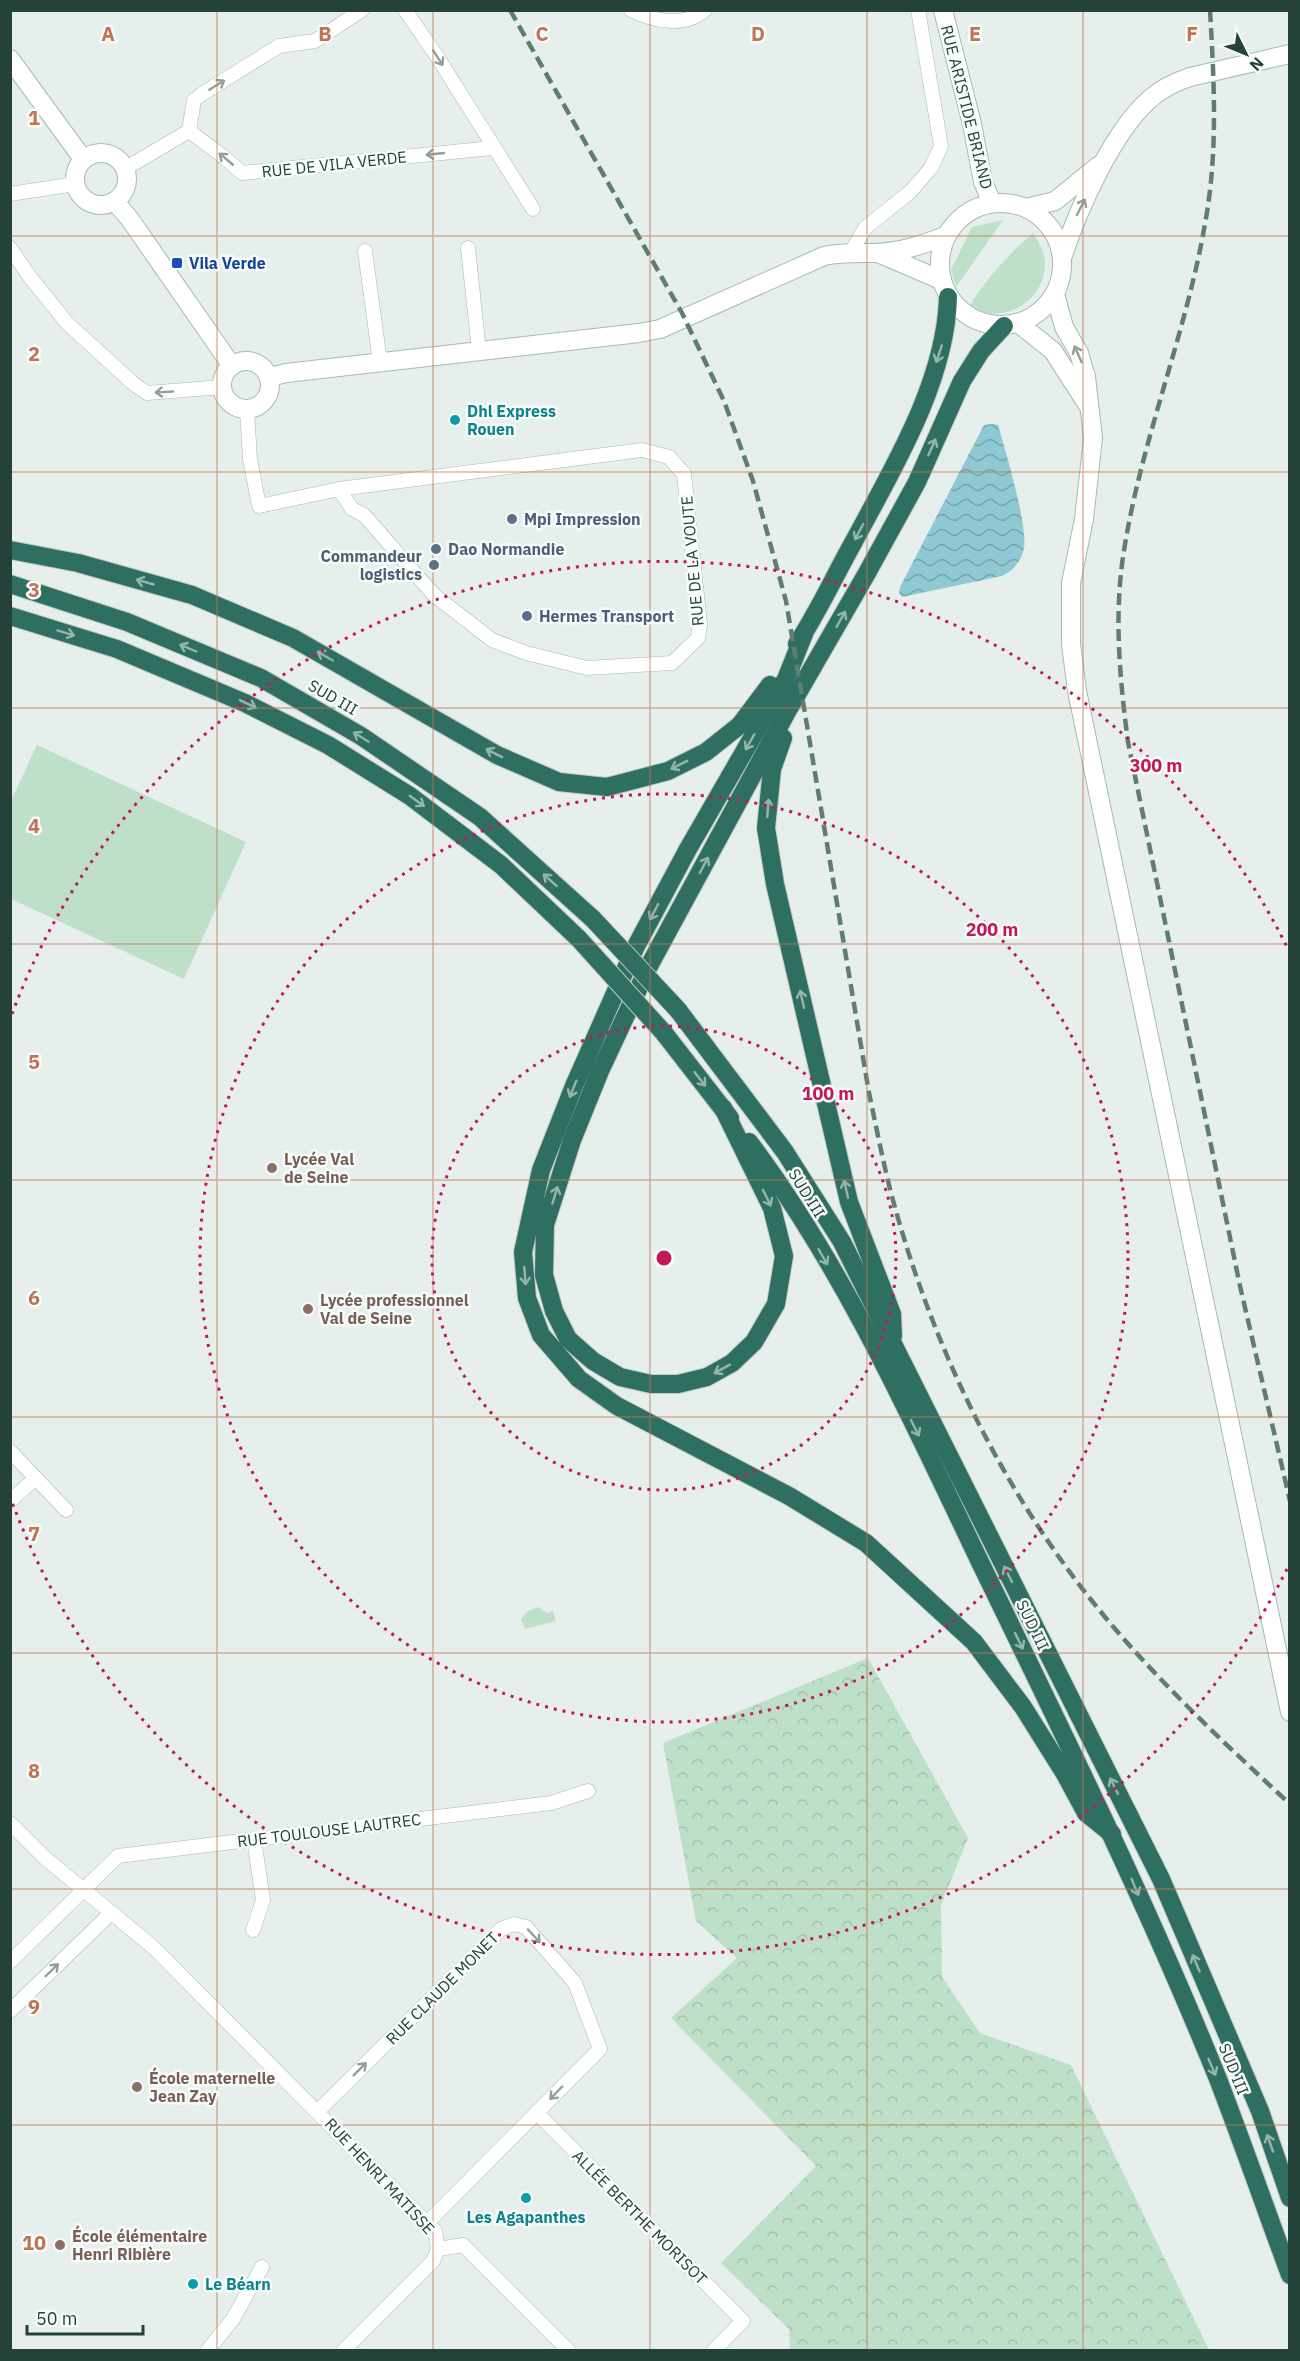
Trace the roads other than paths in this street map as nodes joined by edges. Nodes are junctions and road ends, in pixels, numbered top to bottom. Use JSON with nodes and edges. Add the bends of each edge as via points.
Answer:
{"nodes":[{"id":1,"x":362,"y":10,"type":"edge"},
{"id":2,"x":405,"y":10,"type":"edge"},
{"id":3,"x":631,"y":10,"type":"edge"},
{"id":4,"x":705,"y":10,"type":"edge"},
{"id":5,"x":918,"y":10,"type":"edge"},
{"id":6,"x":943,"y":10,"type":"edge"},
{"id":7,"x":1290,"y":54,"type":"edge"},
{"id":8,"x":10,"y":59,"type":"edge"},
{"id":9,"x":189,"y":131,"type":"junction"},
{"id":10,"x":494,"y":148,"type":"junction"},
{"id":11,"x":1106,"y":158,"type":"junction"},
{"id":12,"x":83,"y":159,"type":"junction"},
{"id":13,"x":126,"y":168,"type":"junction"},
{"id":14,"x":75,"y":184,"type":"junction"},
{"id":15,"x":10,"y":194,"type":"edge"},
{"id":16,"x":116,"y":202,"type":"junction"},
{"id":17,"x":992,"y":203,"type":"junction"},
{"id":18,"x":1026,"y":208,"type":"junction"},
{"id":19,"x":533,"y":209,"type":"dead end"},
{"id":20,"x":945,"y":237,"type":"junction"},
{"id":21,"x":10,"y":248,"type":"edge"},
{"id":22,"x":468,"y":248,"type":"dead end"},
{"id":23,"x":365,"y":251,"type":"dead end"},
{"id":24,"x":851,"y":252,"type":"junction"},
{"id":25,"x":876,"y":253,"type":"junction"},
{"id":26,"x":1062,"y":258,"type":"junction"},
{"id":27,"x":941,"y":280,"type":"junction"},
{"id":28,"x":1055,"y":294,"type":"junction"},
{"id":29,"x":948,"y":297,"type":"junction"},
{"id":30,"x":1011,"y":325,"type":"junction"},
{"id":31,"x":479,"y":351,"type":"junction"},
{"id":32,"x":380,"y":362,"type":"junction"},
{"id":33,"x":232,"y":366,"type":"junction"},
{"id":34,"x":270,"y":377,"type":"junction"},
{"id":35,"x":222,"y":387,"type":"junction"},
{"id":36,"x":247,"y":410,"type":"junction"},
{"id":37,"x":1091,"y":411,"type":"junction"},
{"id":38,"x":339,"y":489,"type":"junction"},
{"id":39,"x":10,"y":550,"type":"edge"},
{"id":40,"x":10,"y":584,"type":"edge"},
{"id":41,"x":10,"y":616,"type":"edge"},
{"id":42,"x":804,"y":634,"type":"junction"},
{"id":43,"x":812,"y":670,"type":"junction"},
{"id":44,"x":723,"y":1108,"type":"junction"},
{"id":45,"x":893,"y":1344,"type":"junction"},
{"id":46,"x":10,"y":1450,"type":"edge"},
{"id":47,"x":36,"y":1478,"type":"junction"},
{"id":48,"x":10,"y":1501,"type":"edge"},
{"id":49,"x":66,"y":1510,"type":"dead end"},
{"id":50,"x":1290,"y":1712,"type":"edge"},
{"id":51,"x":588,"y":1791,"type":"dead end"},
{"id":52,"x":10,"y":1823,"type":"edge"},
{"id":53,"x":1112,"y":1834,"type":"junction"},
{"id":54,"x":254,"y":1839,"type":"junction"},
{"id":55,"x":84,"y":1891,"type":"junction"},
{"id":56,"x":111,"y":1913,"type":"junction"},
{"id":57,"x":253,"y":1930,"type":"dead end"},
{"id":58,"x":10,"y":1962,"type":"edge"},
{"id":59,"x":10,"y":2011,"type":"edge"},
{"id":60,"x":318,"y":2111,"type":"junction"},
{"id":61,"x":537,"y":2113,"type":"junction"},
{"id":62,"x":1290,"y":2198,"type":"edge"},
{"id":63,"x":428,"y":2222,"type":"junction"},
{"id":64,"x":438,"y":2249,"type":"junction"},
{"id":65,"x":262,"y":2267,"type":"dead end"},
{"id":66,"x":1290,"y":2275,"type":"edge"},
{"id":67,"x":208,"y":2350,"type":"edge"},
{"id":68,"x":344,"y":2350,"type":"edge"},
{"id":69,"x":568,"y":2350,"type":"edge"},
{"id":70,"x":714,"y":2350,"type":"edge"}],
"edges":[{"from":9,"to":1,"type":"street","one_way":true,"via":[[194,100],[279,46],[315,42]]},
{"from":2,"to":10,"type":"street","one_way":true},
{"from":3,"to":4,"type":"street","via":[[652,20],[673,21]]},
{"from":5,"to":24,"type":"street","name":"RUE ARISTIDE BRIAND","via":[[941,146],[931,168],[910,192],[865,228]]},
{"from":6,"to":17,"type":"street","name":"RUE ARISTIDE BRIAND","via":[[983,182]]},
{"from":7,"to":11,"type":"street","via":[[1190,77],[1163,89],[1135,115]]},
{"from":8,"to":12,"type":"street"},
{"from":10,"to":9,"type":"street","name":"RUE DE VILA VERDE","one_way":true,"via":[[242,173]]},
{"from":9,"to":13,"type":"street"},
{"from":10,"to":19,"type":"street"},
{"from":11,"to":18,"type":"street","via":[[1055,201]]},
{"from":26,"to":11,"type":"street","one_way":true,"via":[[1075,219]]},
{"from":12,"to":13,"type":"street","via":[[102,152],[112,154]]},
{"from":12,"to":14,"type":"street","via":[[76,170]]},
{"from":13,"to":16,"type":"street","via":[[126,189]]},
{"from":14,"to":15,"type":"street"},
{"from":14,"to":16,"type":"street","via":[[84,200],[93,205]]},
{"from":16,"to":33,"type":"street"},
{"from":17,"to":18,"type":"street"},
{"from":17,"to":20,"type":"street","via":[[965,214]]},
{"from":18,"to":26,"type":"street","via":[[1051,228]]},
{"from":20,"to":25,"type":"street","via":[[910,249]]},
{"from":20,"to":27,"type":"street","via":[[940,250]]},
{"from":35,"to":21,"type":"street","one_way":true,"via":[[147,393],[67,323]]},
{"from":22,"to":31,"type":"street"},
{"from":23,"to":32,"type":"street"},
{"from":24,"to":25,"type":"street"},
{"from":24,"to":31,"type":"street","via":[[804,263],[660,329]]},
{"from":25,"to":27,"type":"street"},
{"from":26,"to":28,"type":"street"},
{"from":27,"to":29,"type":"street"},
{"from":28,"to":30,"type":"street","via":[[1032,318]]},
{"from":37,"to":28,"type":"street","one_way":true,"via":[[1086,377],[1064,327]]},
{"from":29,"to":30,"type":"street","via":[[974,320]]},
{"from":29,"to":42,"type":"highway","one_way":true,"via":[[944,337],[904,448]]},
{"from":30,"to":37,"type":"street","via":[[1053,351]]},
{"from":43,"to":30,"type":"highway","one_way":true,"via":[[917,482],[962,381],[981,351]]},
{"from":31,"to":32,"type":"street"},
{"from":32,"to":34,"type":"street"},
{"from":33,"to":34,"type":"street","via":[[253,362]]},
{"from":33,"to":35,"type":"street"},
{"from":34,"to":36,"type":"street","via":[[267,399]]},
{"from":35,"to":36,"type":"street","via":[[226,400]]},
{"from":36,"to":38,"type":"street","via":[[250,459],[259,506]]},
{"from":37,"to":50,"type":"street","via":[[1093,438],[1084,519],[1071,583],[1073,666]]},
{"from":38,"to":38,"type":"street","name":"RUE DE LA VOUTE","via":[[352,509],[363,515],[434,595],[492,640],[587,668],[672,663],[698,638],[700,624],[684,474],[669,457],[642,450]]},
{"from":42,"to":39,"type":"highway","one_way":true,"via":[[740,725],[706,752],[668,771],[607,787],[559,782],[496,755],[293,638],[192,595],[78,563]]},
{"from":45,"to":40,"type":"highway","name":"SUD III","one_way":true,"bridge":true,"via":[[842,1242],[785,1152],[678,1010],[593,919],[480,817],[362,736],[271,684],[126,622]]},
{"from":41,"to":44,"type":"highway","name":"SUD III","one_way":true,"bridge":true,"via":[[117,649],[245,703],[328,745],[410,796],[501,865],[579,939],[664,1033]]},
{"from":42,"to":53,"type":"highway","one_way":true,"via":[[786,679],[635,948],[574,1086],[541,1170],[523,1252],[527,1298],[540,1335],[579,1379],[617,1406],[789,1496],[866,1543],[974,1642],[1023,1707],[1086,1813]]},
{"from":44,"to":43,"type":"highway","one_way":true,"via":[[772,1208],[784,1256],[776,1304],[754,1342],[732,1363],[707,1377],[678,1384],[651,1384],[620,1377],[593,1361],[568,1339],[554,1311],[544,1275],[545,1225],[572,1140],[627,1011]]},
{"from":45,"to":43,"type":"highway","one_way":true,"via":[[892,1314],[849,1202],[775,884],[766,828],[772,769]]},
{"from":44,"to":53,"type":"highway","name":"SUD III","one_way":true,"via":[[773,1174],[854,1309]]},
{"from":62,"to":45,"type":"highway","name":"SUD III","one_way":true,"via":[[1260,2111],[1161,1879]]},
{"from":46,"to":47,"type":"street"},
{"from":47,"to":48,"type":"street"},
{"from":47,"to":49,"type":"street"},
{"from":51,"to":54,"type":"street","name":"RUE TOULOUSE LAUTREC","via":[[551,1803]]},
{"from":52,"to":55,"type":"street"},
{"from":53,"to":66,"type":"highway","name":"SUD III","one_way":true,"via":[[1218,2079]]},
{"from":54,"to":55,"type":"street","name":"RUE TOULOUSE LAUTREC","via":[[118,1856]]},
{"from":54,"to":57,"type":"street","via":[[263,1900]]},
{"from":55,"to":56,"type":"street"},
{"from":55,"to":58,"type":"street","name":"RUE TOULOUSE LAUTREC"},
{"from":59,"to":56,"type":"street","one_way":true},
{"from":56,"to":60,"type":"street","via":[[153,1947]]},
{"from":60,"to":61,"type":"street","name":"RUE CLAUDE MONET","one_way":true,"via":[[501,1929],[514,1924],[526,1927],[575,1983],[600,2049]]},
{"from":60,"to":63,"type":"street","name":"RUE HENRI MATISSE"},
{"from":61,"to":63,"type":"street","name":"RUE CLAUDE MONET"},
{"from":61,"to":70,"type":"street","name":"ALLÉE BERTHE MORISOT","via":[[743,2321]]},
{"from":63,"to":64,"type":"street","name":"RUE HENRI MATISSE","via":[[435,2231]]},
{"from":64,"to":68,"type":"street","name":"RUE HENRI MATISSE","via":[[424,2271]]},
{"from":64,"to":69,"type":"street","via":[[462,2246]]},
{"from":65,"to":67,"type":"street","via":[[233,2319]]}]}
